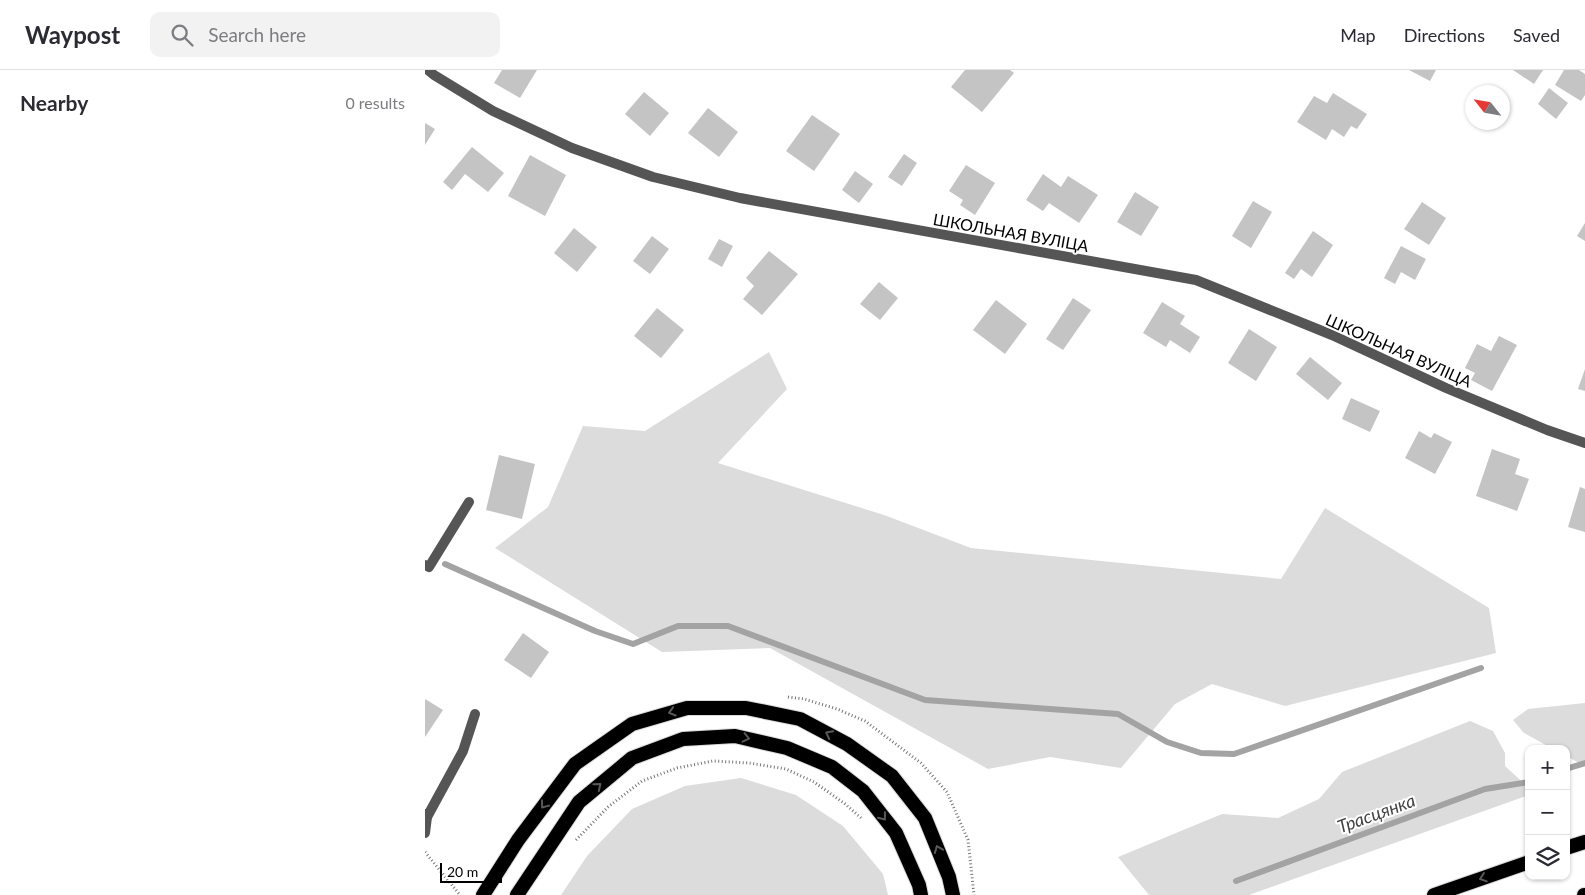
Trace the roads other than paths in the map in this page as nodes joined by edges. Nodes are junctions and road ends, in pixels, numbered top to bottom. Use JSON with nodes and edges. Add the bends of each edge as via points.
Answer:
{"nodes":[{"id":1,"x":428,"y":70,"type":"edge"},
{"id":2,"x":1585,"y":443,"type":"edge"},
{"id":3,"x":469,"y":502,"type":"dead end"},
{"id":4,"x":425,"y":565,"type":"edge"},
{"id":5,"x":475,"y":714,"type":"dead end"},
{"id":6,"x":426,"y":816,"type":"edge"},
{"id":7,"x":425,"y":833,"type":"edge"},
{"id":8,"x":1585,"y":842,"type":"edge"},
{"id":9,"x":1570,"y":847,"type":"edge"},
{"id":10,"x":1525,"y":863,"type":"edge"},
{"id":11,"x":483,"y":895,"type":"edge"},
{"id":12,"x":517,"y":895,"type":"edge"},
{"id":13,"x":921,"y":895,"type":"edge"},
{"id":14,"x":953,"y":895,"type":"edge"},
{"id":15,"x":1434,"y":895,"type":"edge"}],
"edges":[{"from":1,"to":2,"type":"street","name":"ШКОЛЬНАЯ ВУЛІЦА","via":[[493,110],[572,148],[653,177],[740,198],[1196,280],[1332,335],[1446,388]]},
{"from":3,"to":4,"type":"street","via":[[429,567]]},
{"from":5,"to":6,"type":"street","via":[[463,751]]},
{"from":6,"to":7,"type":"street"},
{"from":8,"to":9,"type":"highway"},
{"from":10,"to":15,"type":"highway","one_way":true},
{"from":14,"to":11,"type":"highway","one_way":true,"via":[[925,818],[892,776],[855,749],[799,719],[746,708],[687,708],[632,724],[575,764],[518,840]]},
{"from":12,"to":13,"type":"highway","one_way":true,"via":[[579,802],[632,758],[683,739],[735,736],[787,748],[833,767],[863,791],[896,833]]}]}
